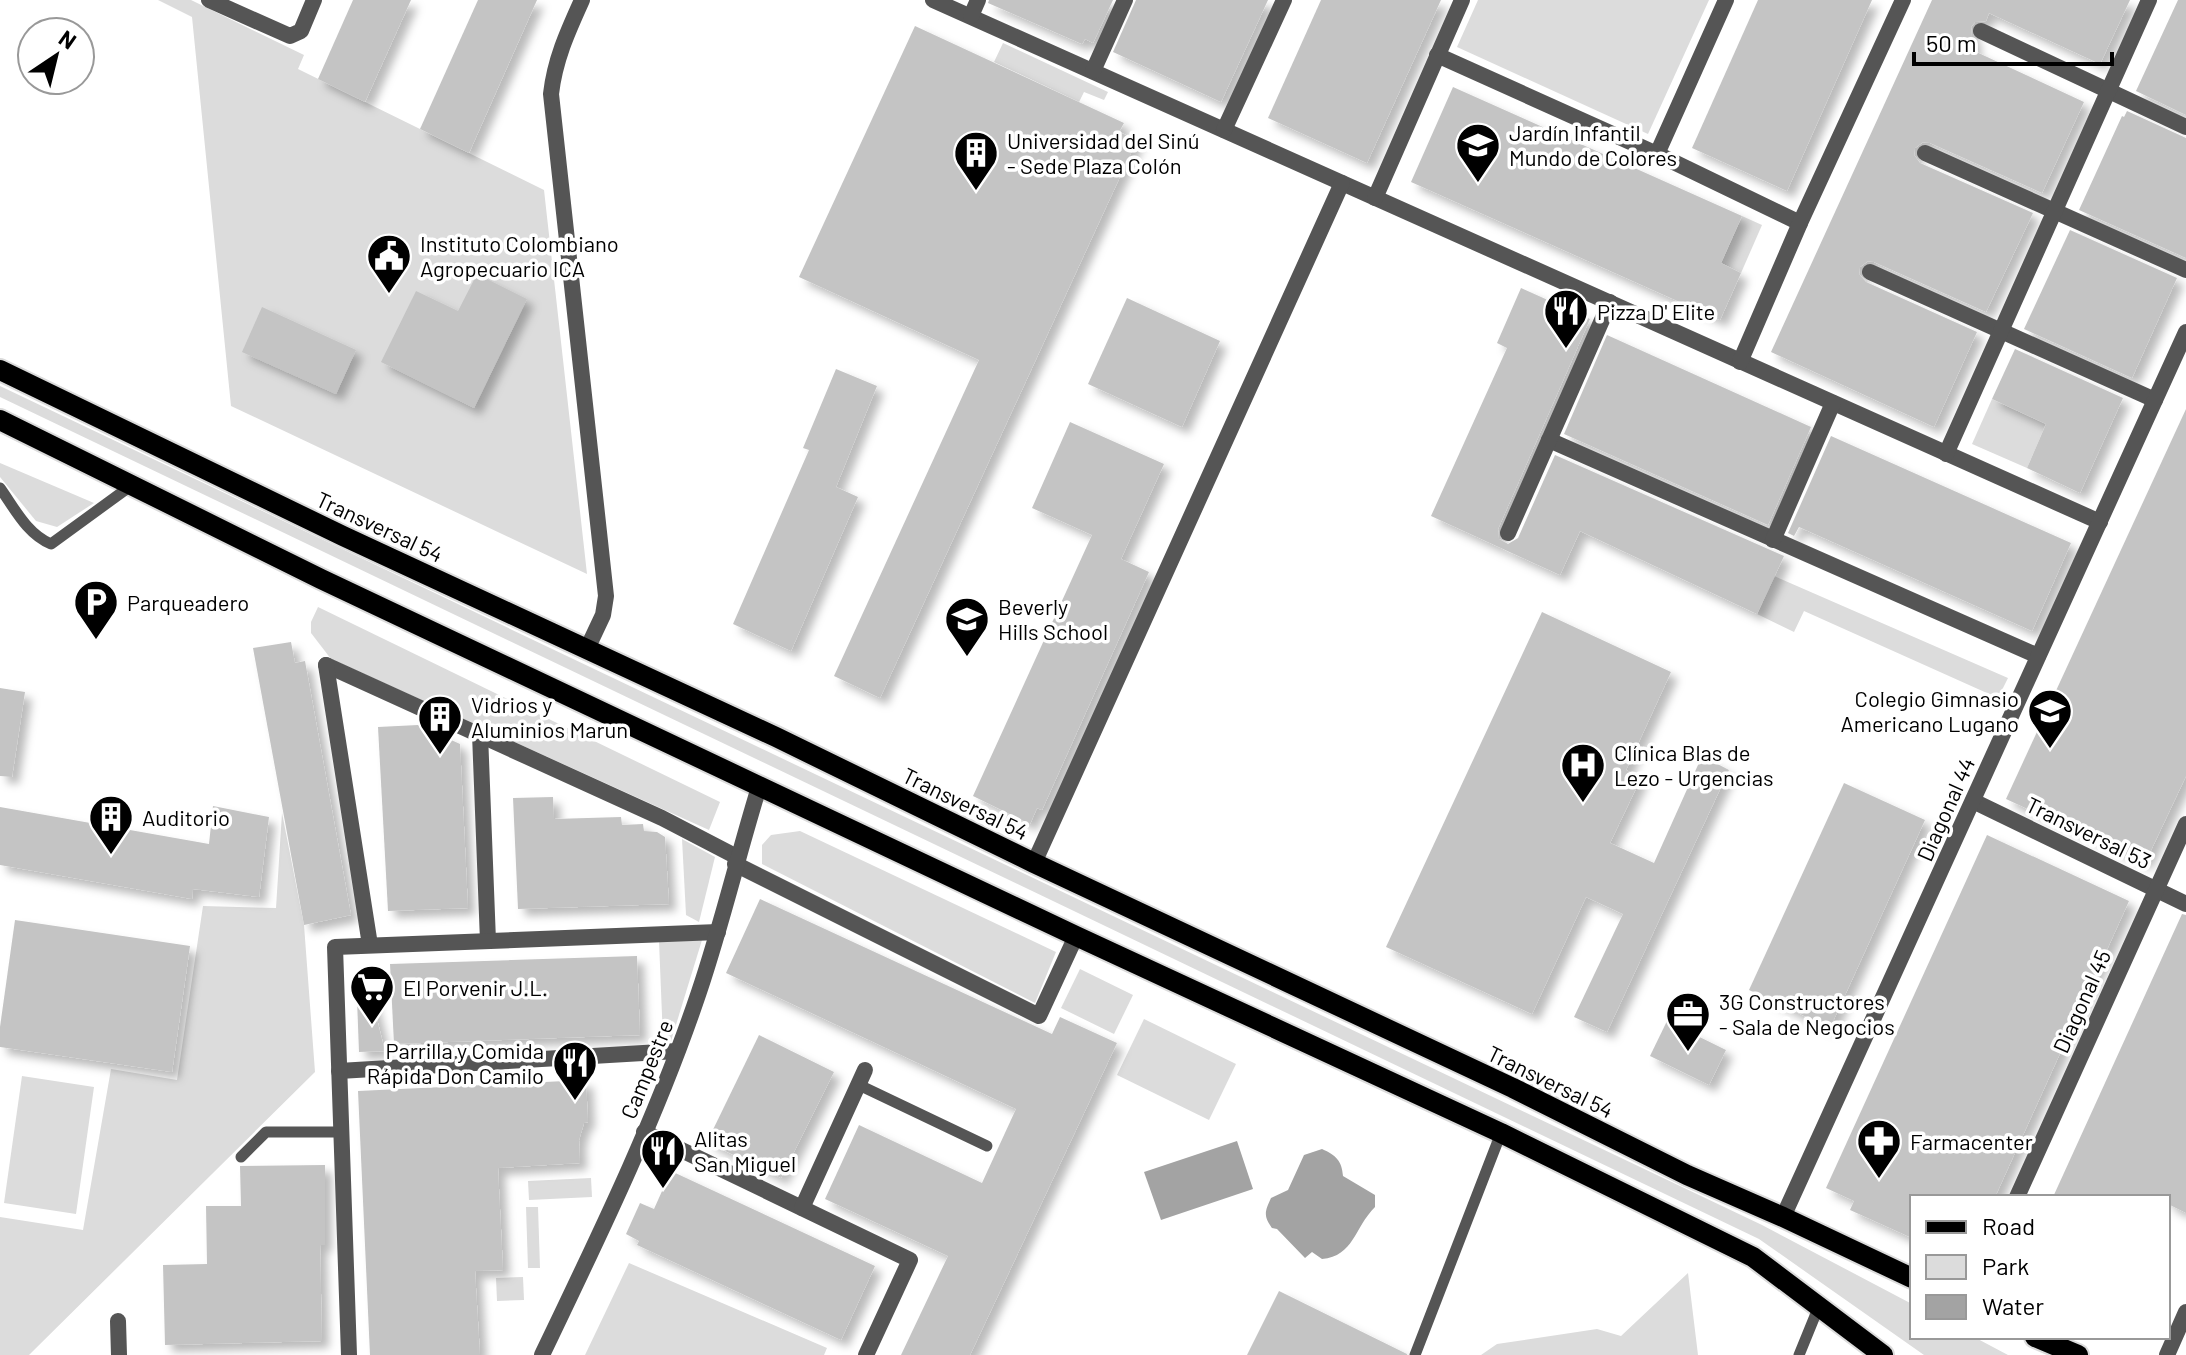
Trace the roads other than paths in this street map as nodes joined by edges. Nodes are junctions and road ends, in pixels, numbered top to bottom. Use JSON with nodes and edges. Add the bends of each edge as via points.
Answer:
{"nodes":[{"id":1,"x":209,"y":0,"type":"edge"},
{"id":2,"x":314,"y":0,"type":"edge"},
{"id":3,"x":582,"y":0,"type":"edge"},
{"id":4,"x":933,"y":0,"type":"edge"},
{"id":5,"x":978,"y":0,"type":"edge"},
{"id":6,"x":1125,"y":0,"type":"edge"},
{"id":7,"x":1284,"y":0,"type":"edge"},
{"id":8,"x":1462,"y":0,"type":"edge"},
{"id":9,"x":1726,"y":0,"type":"edge"},
{"id":10,"x":1903,"y":0,"type":"edge"},
{"id":11,"x":2149,"y":0,"type":"edge"},
{"id":12,"x":971,"y":16,"type":"junction"},
{"id":13,"x":1981,"y":31,"type":"dead end"},
{"id":14,"x":1437,"y":55,"type":"junction"},
{"id":15,"x":1093,"y":71,"type":"junction"},
{"id":16,"x":2108,"y":91,"type":"junction"},
{"id":17,"x":2186,"y":127,"type":"edge"},
{"id":18,"x":1224,"y":130,"type":"junction"},
{"id":19,"x":1925,"y":153,"type":"dead end"},
{"id":20,"x":1657,"y":154,"type":"junction"},
{"id":21,"x":1342,"y":183,"type":"junction"},
{"id":22,"x":1375,"y":198,"type":"junction"},
{"id":23,"x":2055,"y":210,"type":"junction"},
{"id":24,"x":1800,"y":223,"type":"junction"},
{"id":25,"x":2186,"y":270,"type":"edge"},
{"id":26,"x":1870,"y":272,"type":"dead end"},
{"id":27,"x":1610,"y":302,"type":"junction"},
{"id":28,"x":2001,"y":332,"type":"junction"},
{"id":29,"x":2186,"y":332,"type":"edge"},
{"id":30,"x":1740,"y":362,"type":"junction"},
{"id":31,"x":2180,"y":363,"type":"edge"},
{"id":32,"x":0,"y":370,"type":"edge"},
{"id":33,"x":2155,"y":400,"type":"junction"},
{"id":34,"x":1833,"y":403,"type":"junction"},
{"id":35,"x":0,"y":420,"type":"edge"},
{"id":36,"x":1549,"y":440,"type":"junction"},
{"id":37,"x":1946,"y":454,"type":"junction"},
{"id":38,"x":132,"y":485,"type":"junction"},
{"id":39,"x":0,"y":488,"type":"edge"},
{"id":40,"x":2100,"y":522,"type":"junction"},
{"id":41,"x":1508,"y":533,"type":"dead end"},
{"id":42,"x":1773,"y":540,"type":"junction"},
{"id":43,"x":587,"y":649,"type":"junction"},
{"id":44,"x":2038,"y":656,"type":"junction"},
{"id":45,"x":480,"y":734,"type":"junction"},
{"id":46,"x":759,"y":787,"type":"junction"},
{"id":47,"x":1973,"y":801,"type":"junction"},
{"id":48,"x":2186,"y":824,"type":"edge"},
{"id":49,"x":736,"y":860,"type":"junction"},
{"id":50,"x":1034,"y":863,"type":"junction"},
{"id":51,"x":2156,"y":889,"type":"junction"},
{"id":52,"x":2186,"y":904,"type":"edge"},
{"id":53,"x":718,"y":932,"type":"junction"},
{"id":54,"x":1076,"y":936,"type":"junction"},
{"id":55,"x":488,"y":941,"type":"junction"},
{"id":56,"x":370,"y":945,"type":"junction"},
{"id":57,"x":677,"y":1051,"type":"junction"},
{"id":58,"x":339,"y":1071,"type":"junction"},
{"id":59,"x":862,"y":1077,"type":"joint"},
{"id":60,"x":341,"y":1132,"type":"junction"},
{"id":61,"x":644,"y":1132,"type":"junction"},
{"id":62,"x":1501,"y":1133,"type":"junction"},
{"id":63,"x":987,"y":1146,"type":"dead end"},
{"id":64,"x":241,"y":1157,"type":"dead end"},
{"id":65,"x":2018,"y":1195,"type":"edge"},
{"id":66,"x":802,"y":1208,"type":"junction"},
{"id":67,"x":1783,"y":1217,"type":"junction"},
{"id":68,"x":1910,"y":1277,"type":"edge"},
{"id":69,"x":1819,"y":1306,"type":"junction"},
{"id":70,"x":2186,"y":1312,"type":"edge"},
{"id":71,"x":118,"y":1321,"type":"dead end"},
{"id":72,"x":2023,"y":1339,"type":"edge"},
{"id":73,"x":2040,"y":1339,"type":"edge"},
{"id":74,"x":119,"y":1355,"type":"edge"},
{"id":75,"x":349,"y":1355,"type":"edge"},
{"id":76,"x":542,"y":1355,"type":"edge"},
{"id":77,"x":866,"y":1355,"type":"edge"},
{"id":78,"x":1415,"y":1355,"type":"edge"},
{"id":79,"x":1799,"y":1355,"type":"edge"},
{"id":80,"x":1883,"y":1355,"type":"edge"},
{"id":81,"x":2047,"y":1355,"type":"edge"},
{"id":82,"x":2078,"y":1355,"type":"edge"},
{"id":83,"x":2167,"y":1355,"type":"edge"}],
"edges":[{"from":1,"to":2,"type":"street","via":[[290,36],[301,31]]},
{"from":3,"to":43,"type":"street","via":[[561,46],[551,94],[606,596]]},
{"from":4,"to":12,"type":"street"},
{"from":5,"to":12,"type":"street"},
{"from":6,"to":15,"type":"street"},
{"from":7,"to":18,"type":"street"},
{"from":8,"to":14,"type":"street"},
{"from":9,"to":20,"type":"street"},
{"from":10,"to":24,"type":"street"},
{"from":11,"to":16,"type":"street"},
{"from":12,"to":15,"type":"street"},
{"from":13,"to":16,"type":"street"},
{"from":14,"to":20,"type":"street"},
{"from":14,"to":22,"type":"street"},
{"from":15,"to":18,"type":"street"},
{"from":16,"to":17,"type":"street"},
{"from":16,"to":23,"type":"street"},
{"from":18,"to":21,"type":"street"},
{"from":19,"to":23,"type":"street"},
{"from":20,"to":24,"type":"street"},
{"from":21,"to":22,"type":"street"},
{"from":21,"to":50,"type":"street"},
{"from":22,"to":27,"type":"street"},
{"from":23,"to":25,"type":"street"},
{"from":23,"to":28,"type":"street"},
{"from":24,"to":30,"type":"street"},
{"from":26,"to":28,"type":"street"},
{"from":27,"to":30,"type":"street"},
{"from":27,"to":36,"type":"street"},
{"from":28,"to":33,"type":"street"},
{"from":28,"to":37,"type":"street"},
{"from":29,"to":31,"type":"street","name":"Diagonal 44"},
{"from":30,"to":34,"type":"street"},
{"from":31,"to":33,"type":"street","name":"Diagonal 44"},
{"from":32,"to":43,"type":"main road","name":"Transversal 54"},
{"from":33,"to":40,"type":"street","name":"Diagonal 44"},
{"from":34,"to":37,"type":"street"},
{"from":34,"to":42,"type":"street"},
{"from":35,"to":38,"type":"main road"},
{"from":36,"to":41,"type":"street"},
{"from":36,"to":42,"type":"street"},
{"from":37,"to":40,"type":"street"},
{"from":38,"to":39,"type":"lane","via":[[51,544],[38,539]]},
{"from":38,"to":46,"type":"main road"},
{"from":40,"to":44,"type":"street","name":"Diagonal 44"},
{"from":42,"to":44,"type":"street"},
{"from":43,"to":50,"type":"main road","name":"Transversal 54"},
{"from":44,"to":47,"type":"street","name":"Diagonal 44"},
{"from":45,"to":49,"type":"street","via":[[662,818]]},
{"from":45,"to":55,"type":"street"},
{"from":45,"to":56,"type":"street","via":[[326,665]]},
{"from":46,"to":49,"type":"street","name":"Campestre"},
{"from":46,"to":54,"type":"main road"},
{"from":47,"to":51,"type":"street","name":"Transversal 53"},
{"from":47,"to":67,"type":"street","name":"Diagonal 44"},
{"from":48,"to":51,"type":"street","name":"Diagonal 45"},
{"from":49,"to":53,"type":"street","name":"Campestre"},
{"from":49,"to":54,"type":"street","via":[[1039,1016]]},
{"from":50,"to":67,"type":"main road","name":"Transversal 54"},
{"from":51,"to":52,"type":"street","name":"Transversal 53"},
{"from":51,"to":65,"type":"street","name":"Diagonal 45"},
{"from":53,"to":55,"type":"street"},
{"from":53,"to":57,"type":"street","name":"Campestre"},
{"from":54,"to":62,"type":"main road"},
{"from":55,"to":56,"type":"street"},
{"from":56,"to":58,"type":"street","via":[[335,947]]},
{"from":57,"to":58,"type":"street"},
{"from":57,"to":61,"type":"street","name":"Campestre"},
{"from":58,"to":60,"type":"street"},
{"from":59,"to":63,"type":"lane"},
{"from":59,"to":66,"type":"street"},
{"from":60,"to":64,"type":"lane","via":[[266,1132]]},
{"from":60,"to":75,"type":"street"},
{"from":61,"to":66,"type":"street"},
{"from":61,"to":76,"type":"street","name":"Campestre"},
{"from":62,"to":69,"type":"main road","via":[[1753,1257]]},
{"from":62,"to":78,"type":"lane"},
{"from":66,"to":77,"type":"street","via":[[910,1260]]},
{"from":67,"to":68,"type":"main road","name":"Transversal 54"},
{"from":69,"to":79,"type":"lane"},
{"from":69,"to":80,"type":"main road"},
{"from":70,"to":83,"type":"street"},
{"from":71,"to":74,"type":"street"},
{"from":72,"to":81,"type":"main road"},
{"from":73,"to":82,"type":"main road"}]}
